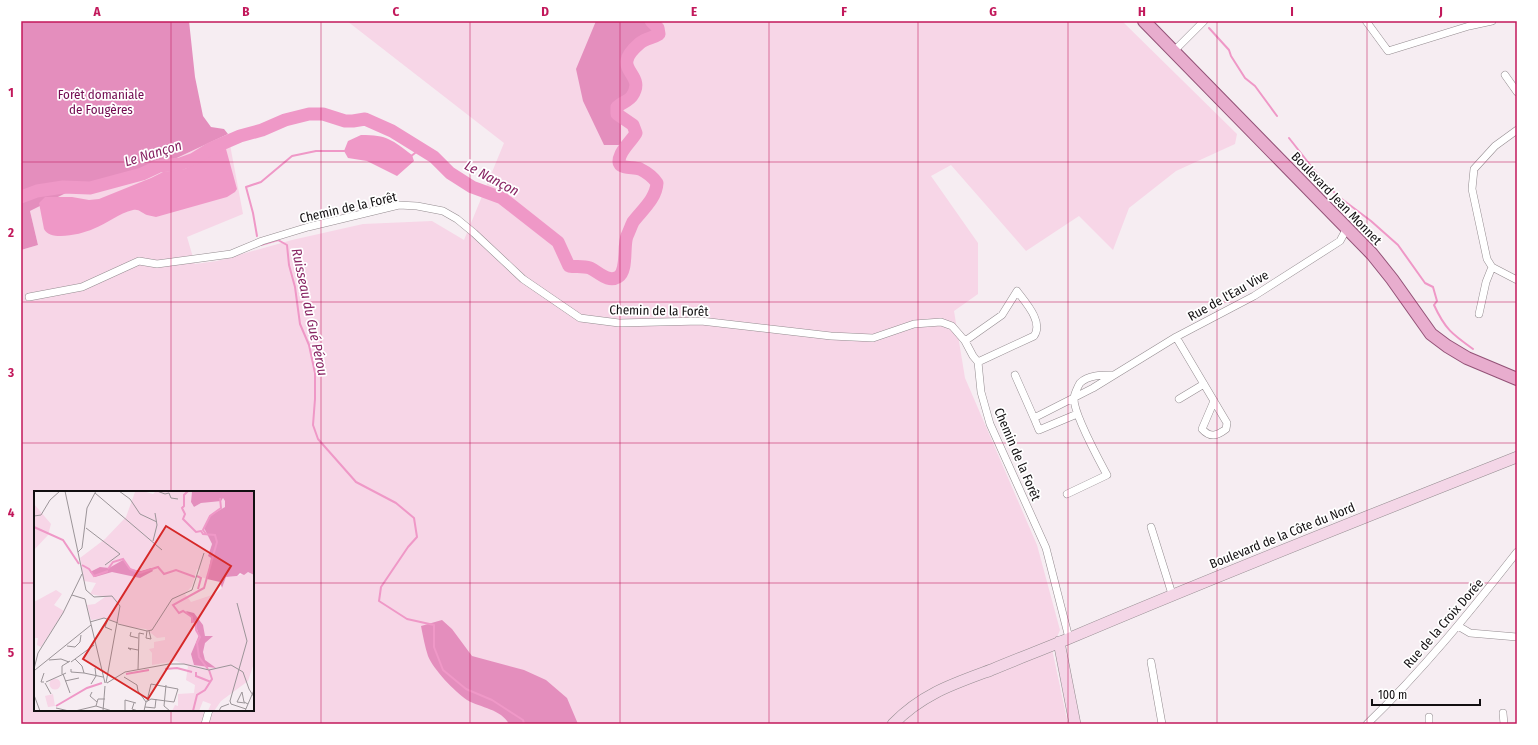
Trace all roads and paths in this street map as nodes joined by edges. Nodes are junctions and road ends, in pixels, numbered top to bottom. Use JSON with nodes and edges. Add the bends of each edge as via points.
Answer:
{"nodes":[{"id":1,"x":1144,"y":21,"type":"edge"},
{"id":2,"x":1204,"y":21,"type":"edge"},
{"id":3,"x":1366,"y":21,"type":"edge"},
{"id":4,"x":1492,"y":21,"type":"edge"},
{"id":5,"x":1173,"y":52,"type":"junction"},
{"id":6,"x":1505,"y":75,"type":"dead end"},
{"id":7,"x":1517,"y":92,"type":"edge"},
{"id":8,"x":1517,"y":130,"type":"edge"},
{"id":9,"x":1347,"y":228,"type":"junction"},
{"id":10,"x":1492,"y":267,"type":"junction"},
{"id":11,"x":1517,"y":280,"type":"edge"},
{"id":12,"x":29,"y":297,"type":"dead end"},
{"id":13,"x":1479,"y":314,"type":"dead end"},
{"id":14,"x":1176,"y":337,"type":"junction"},
{"id":15,"x":965,"y":341,"type":"junction"},
{"id":16,"x":978,"y":362,"type":"junction"},
{"id":17,"x":1015,"y":375,"type":"dead end"},
{"id":18,"x":1112,"y":375,"type":"junction"},
{"id":19,"x":1517,"y":380,"type":"edge"},
{"id":20,"x":1204,"y":384,"type":"junction"},
{"id":21,"x":1074,"y":398,"type":"junction"},
{"id":22,"x":1179,"y":398,"type":"dead end"},
{"id":23,"x":1214,"y":401,"type":"junction"},
{"id":24,"x":1077,"y":414,"type":"junction"},
{"id":25,"x":1034,"y":418,"type":"junction"},
{"id":26,"x":1517,"y":456,"type":"edge"},
{"id":27,"x":1067,"y":494,"type":"dead end"},
{"id":28,"x":1151,"y":527,"type":"dead end"},
{"id":29,"x":1517,"y":552,"type":"edge"},
{"id":30,"x":1172,"y":594,"type":"junction"},
{"id":31,"x":1458,"y":626,"type":"junction"},
{"id":32,"x":1517,"y":637,"type":"edge"},
{"id":33,"x":1064,"y":640,"type":"junction"},
{"id":34,"x":1151,"y":662,"type":"dead end"},
{"id":35,"x":209,"y":711,"type":"edge"},
{"id":36,"x":1503,"y":714,"type":"dead end"},
{"id":37,"x":205,"y":724,"type":"edge"},
{"id":38,"x":893,"y":724,"type":"edge"},
{"id":39,"x":1075,"y":724,"type":"edge"},
{"id":40,"x":1162,"y":724,"type":"edge"},
{"id":41,"x":1367,"y":724,"type":"edge"},
{"id":42,"x":1504,"y":724,"type":"edge"}],
"edges":[{"from":1,"to":5,"type":"main road","name":"Boulevard Jean Monnet"},
{"from":2,"to":5,"type":"street"},
{"from":3,"to":4,"type":"street","via":[[1388,51]]},
{"from":5,"to":9,"type":"main road","name":"Boulevard Jean Monnet"},
{"from":6,"to":7,"type":"street"},
{"from":8,"to":10,"type":"street","via":[[1495,146],[1474,169],[1472,189],[1486,259]]},
{"from":9,"to":14,"type":"street","name":"Rue de l'Eau Vive","via":[[1340,241],[1328,250],[1254,296]]},
{"from":9,"to":19,"type":"main road","name":"Boulevard Jean Monnet","via":[[1372,254],[1432,334],[1446,346],[1479,364]]},
{"from":10,"to":11,"type":"street"},
{"from":10,"to":13,"type":"street"},
{"from":12,"to":15,"type":"street","name":"Chemin de la Forêt","via":[[82,288],[139,261],[157,264],[231,254],[262,241],[308,227],[399,205],[443,211],[457,219],[523,279],[580,318],[619,324],[701,321],[831,336],[873,338],[914,324],[941,322],[952,326]]},
{"from":14,"to":18,"type":"street","name":"Rue de l'Eau Vive"},
{"from":14,"to":20,"type":"street"},
{"from":15,"to":16,"type":"street","name":"Chemin de la Forêt"},
{"from":15,"to":16,"type":"street","via":[[1002,315],[1017,291],[1034,318],[1036,333]]},
{"from":16,"to":33,"type":"street","name":"Chemin de la Forêt","via":[[981,392],[990,424],[1046,548]]},
{"from":17,"to":25,"type":"street"},
{"from":18,"to":21,"type":"street","name":"Rue de l'Eau Vive"},
{"from":18,"to":21,"type":"street","name":"Rue de l'Eau Vive","via":[[1100,375],[1079,384]]},
{"from":20,"to":22,"type":"street"},
{"from":20,"to":23,"type":"street"},
{"from":21,"to":24,"type":"street"},
{"from":21,"to":25,"type":"street","name":"Rue de l'Eau Vive"},
{"from":23,"to":23,"type":"street","via":[[1227,423],[1226,429],[1213,436],[1202,429]]},
{"from":24,"to":25,"type":"street","via":[[1039,430]]},
{"from":24,"to":27,"type":"street","via":[[1107,475]]},
{"from":26,"to":30,"type":"main road","name":"Boulevard de la Côte du Nord"},
{"from":28,"to":30,"type":"street"},
{"from":29,"to":31,"type":"street","name":"Rue de la Croix Dorée"},
{"from":30,"to":33,"type":"main road","name":"Boulevard de la Côte du Nord"},
{"from":31,"to":32,"type":"street","via":[[1470,633]]},
{"from":31,"to":41,"type":"street","name":"Rue de la Croix Dorée"},
{"from":33,"to":38,"type":"main road","name":"Boulevard de la Côte du Nord","via":[[920,700]]},
{"from":33,"to":39,"type":"main road"},
{"from":34,"to":40,"type":"street"},
{"from":35,"to":37,"type":"street"},
{"from":36,"to":42,"type":"street"}]}
